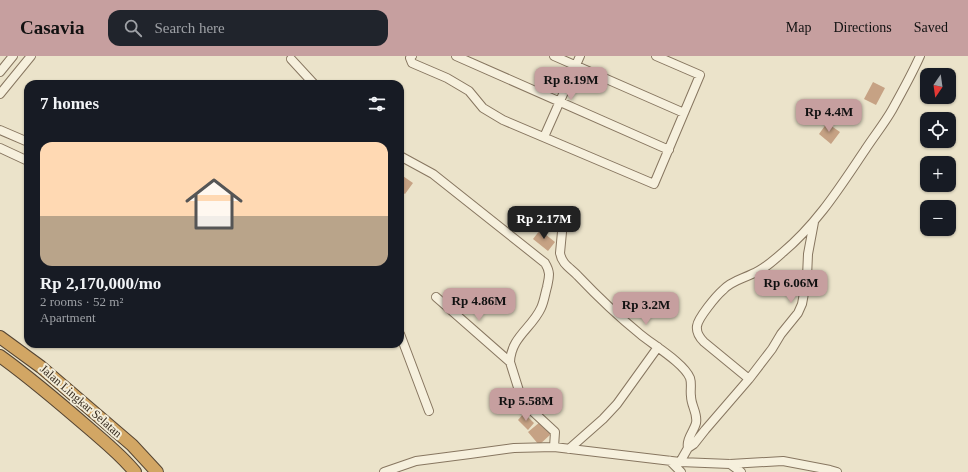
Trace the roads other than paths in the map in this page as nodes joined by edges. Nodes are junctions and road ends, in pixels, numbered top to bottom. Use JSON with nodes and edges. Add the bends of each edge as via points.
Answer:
{"nodes":[{"id":1,"x":13,"y":56,"type":"edge"},
{"id":2,"x":31,"y":56,"type":"edge"},
{"id":3,"x":412,"y":56,"type":"edge"},
{"id":4,"x":456,"y":56,"type":"edge"},
{"id":5,"x":554,"y":56,"type":"edge"},
{"id":6,"x":580,"y":56,"type":"edge"},
{"id":7,"x":656,"y":56,"type":"edge"},
{"id":8,"x":920,"y":56,"type":"edge"},
{"id":9,"x":291,"y":59,"type":"dead end"},
{"id":10,"x":576,"y":66,"type":"junction"},
{"id":11,"x":0,"y":72,"type":"edge"},
{"id":12,"x":310,"y":80,"type":"edge"},
{"id":13,"x":0,"y":94,"type":"edge"},
{"id":14,"x":560,"y":102,"type":"junction"},
{"id":15,"x":684,"y":113,"type":"junction"},
{"id":16,"x":0,"y":130,"type":"edge"},
{"id":17,"x":544,"y":137,"type":"junction"},
{"id":18,"x":24,"y":140,"type":"edge"},
{"id":19,"x":0,"y":148,"type":"edge"},
{"id":20,"x":669,"y":150,"type":"junction"},
{"id":21,"x":404,"y":158,"type":"edge"},
{"id":22,"x":24,"y":159,"type":"edge"},
{"id":23,"x":564,"y":211,"type":"dead end"},
{"id":24,"x":814,"y":221,"type":"junction"},
{"id":25,"x":436,"y":297,"type":"dead end"},
{"id":26,"x":0,"y":337,"type":"edge"},
{"id":27,"x":404,"y":345,"type":"edge"},
{"id":28,"x":658,"y":347,"type":"junction"},
{"id":29,"x":0,"y":356,"type":"edge"},
{"id":30,"x":510,"y":362,"type":"junction"},
{"id":31,"x":749,"y":379,"type":"junction"},
{"id":32,"x":429,"y":411,"type":"dead end"},
{"id":33,"x":554,"y":447,"type":"junction"},
{"id":34,"x":688,"y":448,"type":"junction"},
{"id":35,"x":569,"y":449,"type":"junction"},
{"id":36,"x":670,"y":461,"type":"junction"},
{"id":37,"x":680,"y":462,"type":"junction"},
{"id":38,"x":730,"y":464,"type":"junction"},
{"id":39,"x":135,"y":472,"type":"edge"},
{"id":40,"x":157,"y":472,"type":"edge"},
{"id":41,"x":384,"y":472,"type":"edge"},
{"id":42,"x":681,"y":472,"type":"edge"},
{"id":43,"x":741,"y":472,"type":"edge"},
{"id":44,"x":837,"y":472,"type":"edge"}],
"edges":[{"from":1,"to":11,"type":"street"},
{"from":2,"to":13,"type":"street"},
{"from":3,"to":17,"type":"street","via":[[412,63],[447,78],[468,91],[483,108],[503,120]]},
{"from":4,"to":14,"type":"street"},
{"from":5,"to":10,"type":"street"},
{"from":6,"to":10,"type":"street"},
{"from":7,"to":15,"type":"street","via":[[700,75]]},
{"from":8,"to":24,"type":"street","via":[[892,111]]},
{"from":9,"to":12,"type":"street"},
{"from":10,"to":14,"type":"street"},
{"from":10,"to":15,"type":"street"},
{"from":14,"to":17,"type":"street"},
{"from":14,"to":20,"type":"street"},
{"from":15,"to":20,"type":"street"},
{"from":16,"to":18,"type":"street"},
{"from":17,"to":20,"type":"street","via":[[654,184]]},
{"from":19,"to":22,"type":"street"},
{"from":21,"to":30,"type":"street","via":[[433,174],[545,263],[549,270],[550,276],[540,308],[512,349]]},
{"from":23,"to":28,"type":"street","via":[[561,259],[608,306]]},
{"from":24,"to":31,"type":"street","via":[[802,304]]},
{"from":24,"to":31,"type":"street","via":[[768,264],[724,289],[698,322],[696,327],[699,337]]},
{"from":25,"to":30,"type":"street"},
{"from":26,"to":40,"type":"highway","name":"Jalan Lingkar Selatan","via":[[42,367],[132,445]]},
{"from":27,"to":32,"type":"street"},
{"from":28,"to":34,"type":"street","via":[[683,368],[690,378],[690,397],[696,421],[687,444]]},
{"from":28,"to":35,"type":"street","via":[[617,404]]},
{"from":29,"to":39,"type":"highway","name":"Jalan Lingkar Selatan","via":[[75,416]]},
{"from":30,"to":33,"type":"street","via":[[521,397],[555,432]]},
{"from":31,"to":34,"type":"street"},
{"from":33,"to":35,"type":"street"},
{"from":33,"to":41,"type":"street","via":[[514,448],[416,461]]},
{"from":34,"to":37,"type":"street"},
{"from":35,"to":36,"type":"street"},
{"from":36,"to":37,"type":"street"},
{"from":36,"to":42,"type":"street"},
{"from":37,"to":38,"type":"street"},
{"from":38,"to":43,"type":"street"},
{"from":38,"to":44,"type":"street","via":[[783,462]]}]}
